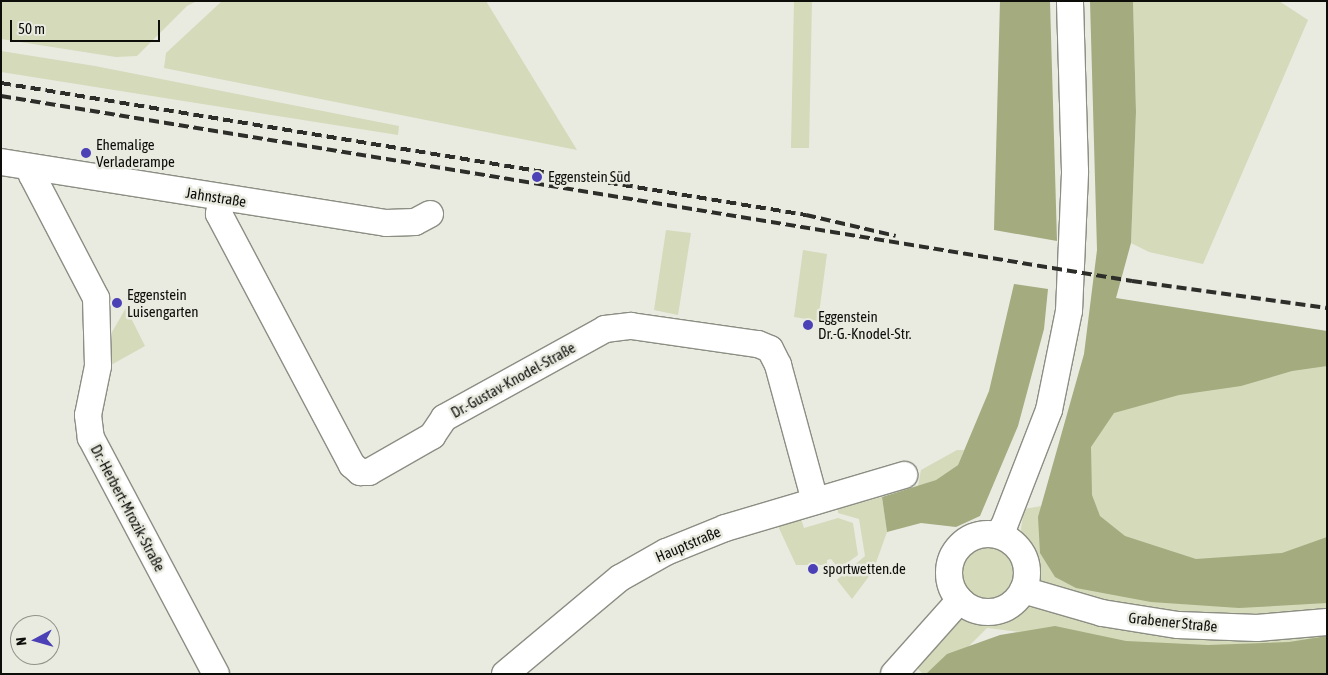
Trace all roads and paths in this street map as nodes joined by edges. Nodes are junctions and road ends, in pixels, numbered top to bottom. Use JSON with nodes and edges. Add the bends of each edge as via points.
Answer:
{"nodes":[{"id":1,"x":1070,"y":1,"type":"edge"},
{"id":2,"x":1,"y":162,"type":"edge"},
{"id":3,"x":32,"y":168,"type":"junction"},
{"id":4,"x":222,"y":198,"type":"junction"},
{"id":5,"x":430,"y":214,"type":"dead end"},
{"id":6,"x":904,"y":476,"type":"dead end"},
{"id":7,"x":815,"y":500,"type":"junction"},
{"id":8,"x":997,"y":535,"type":"junction"},
{"id":9,"x":1023,"y":590,"type":"junction"},
{"id":10,"x":960,"y":600,"type":"junction"},
{"id":11,"x":1327,"y":622,"type":"edge"},
{"id":12,"x":216,"y":674,"type":"edge"},
{"id":13,"x":505,"y":674,"type":"edge"},
{"id":14,"x":894,"y":674,"type":"edge"}],
"edges":[{"from":1,"to":8,"type":"street","via":[[1075,171],[1069,312],[1049,410],[1004,526]]},
{"from":2,"to":3,"type":"street","name":"Jahnstraße"},
{"from":3,"to":4,"type":"street","name":"Jahnstraße"},
{"from":3,"to":12,"type":"street","name":"Dr.-Herbert-Mrozik-Straße","via":[[32,175],[96,298],[98,366],[88,415],[91,438]]},
{"from":4,"to":5,"type":"street","name":"Jahnstraße","via":[[386,224],[414,222]]},
{"from":4,"to":7,"type":"street","name":"Dr.-Gustav-Knodel-Straße","via":[[219,214],[352,465],[360,472],[369,472],[432,436],[444,418],[605,329],[631,326],[758,344],[770,349],[778,365]]},
{"from":6,"to":7,"type":"street","name":"Hauptstraße"},
{"from":7,"to":13,"type":"street","name":"Hauptstraße","via":[[692,540],[635,568]]},
{"from":8,"to":9,"type":"street","via":[[1015,545],[1026,563]]},
{"from":8,"to":10,"type":"street","via":[[972,537],[954,555],[950,578]]},
{"from":9,"to":10,"type":"street","via":[[1014,602],[1002,609],[980,610]]},
{"from":9,"to":11,"type":"street","name":"Grabener Straße","via":[[1102,613],[1178,625],[1257,628]]},
{"from":10,"to":14,"type":"street"}]}
